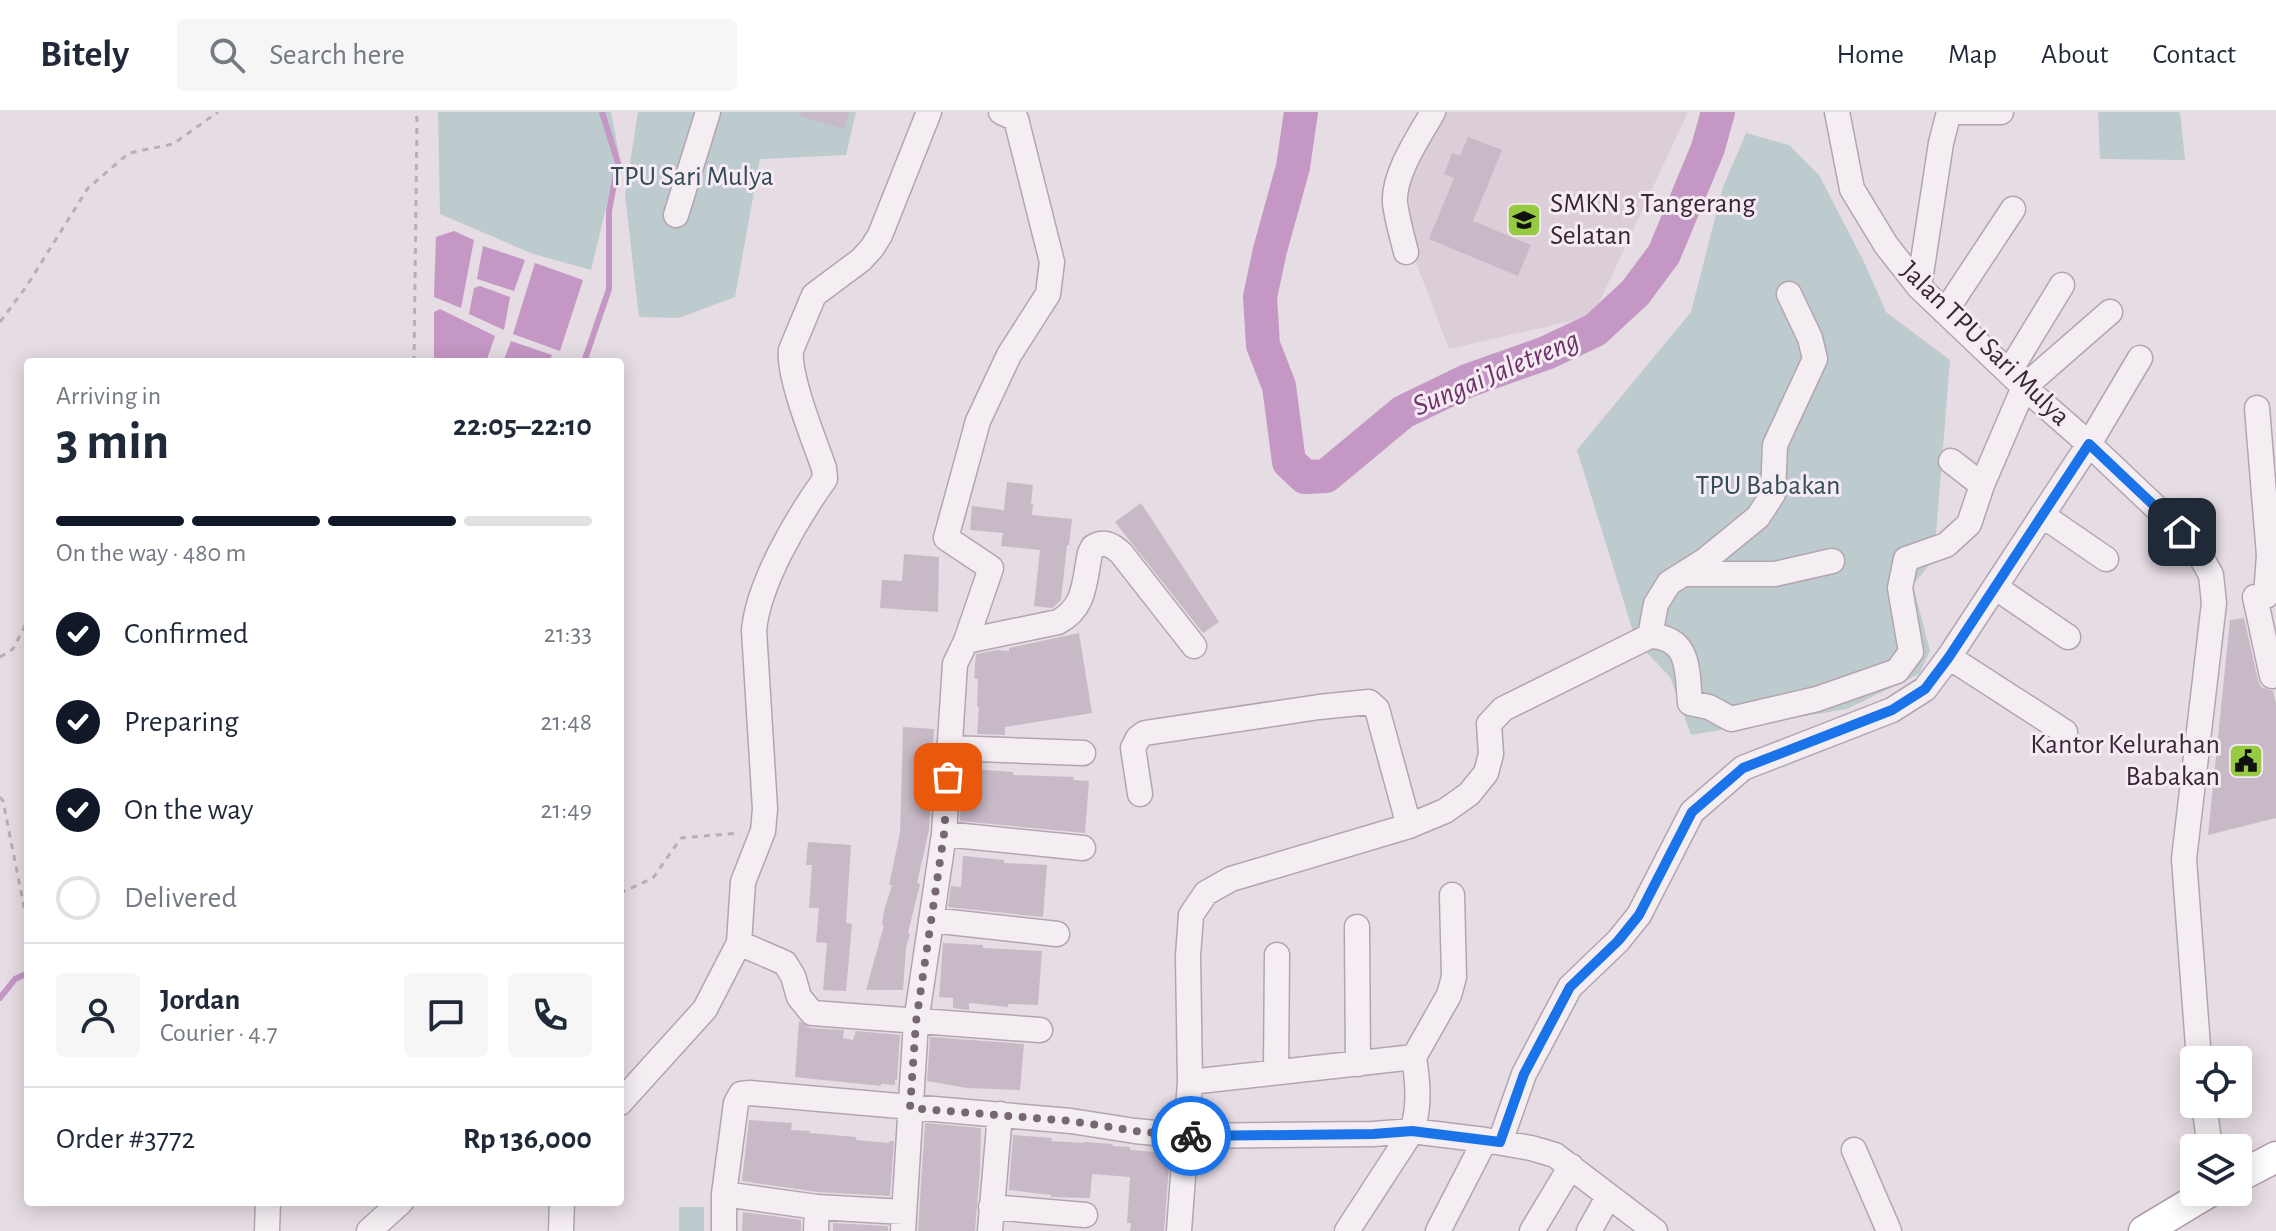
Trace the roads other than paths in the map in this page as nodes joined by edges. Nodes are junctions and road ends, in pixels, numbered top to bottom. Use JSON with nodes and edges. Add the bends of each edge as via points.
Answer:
{"nodes":[{"id":1,"x":708,"y":112,"type":"edge"},
{"id":2,"x":929,"y":112,"type":"edge"},
{"id":3,"x":1001,"y":112,"type":"edge"},
{"id":4,"x":1433,"y":112,"type":"edge"},
{"id":5,"x":1837,"y":112,"type":"edge"},
{"id":6,"x":1949,"y":112,"type":"edge"},
{"id":7,"x":2001,"y":112,"type":"edge"},
{"id":8,"x":2013,"y":209,"type":"dead end"},
{"id":9,"x":676,"y":215,"type":"dead end"},
{"id":10,"x":1406,"y":252,"type":"dead end"},
{"id":11,"x":2062,"y":285,"type":"dead end"},
{"id":12,"x":1919,"y":287,"type":"junction"},
{"id":13,"x":1789,"y":294,"type":"dead end"},
{"id":14,"x":1945,"y":312,"type":"junction"},
{"id":15,"x":2110,"y":312,"type":"dead end"},
{"id":16,"x":2140,"y":358,"type":"dead end"},
{"id":17,"x":2016,"y":380,"type":"junction"},
{"id":18,"x":2257,"y":408,"type":"dead end"},
{"id":19,"x":2089,"y":444,"type":"junction"},
{"id":20,"x":1951,"y":461,"type":"dead end"},
{"id":21,"x":1982,"y":485,"type":"junction"},
{"id":22,"x":2042,"y":515,"type":"junction"},
{"id":23,"x":2106,"y":559,"type":"dead end"},
{"id":24,"x":1832,"y":561,"type":"dead end"},
{"id":25,"x":1683,"y":574,"type":"junction"},
{"id":26,"x":1995,"y":587,"type":"junction"},
{"id":27,"x":2266,"y":596,"type":"edge"},
{"id":28,"x":2214,"y":603,"type":"junction"},
{"id":29,"x":1650,"y":636,"type":"junction"},
{"id":30,"x":2068,"y":637,"type":"dead end"},
{"id":31,"x":966,"y":641,"type":"junction"},
{"id":32,"x":1194,"y":646,"type":"dead end"},
{"id":33,"x":1949,"y":657,"type":"junction"},
{"id":34,"x":2272,"y":676,"type":"dead end"},
{"id":35,"x":2065,"y":732,"type":"dead end"},
{"id":36,"x":950,"y":748,"type":"junction"},
{"id":37,"x":1083,"y":753,"type":"dead end"},
{"id":38,"x":1140,"y":794,"type":"dead end"},
{"id":39,"x":1409,"y":826,"type":"junction"},
{"id":40,"x":944,"y":834,"type":"junction"},
{"id":41,"x":1083,"y":848,"type":"dead end"},
{"id":42,"x":1452,"y":895,"type":"dead end"},
{"id":43,"x":931,"y":920,"type":"junction"},
{"id":44,"x":1357,"y":927,"type":"dead end"},
{"id":45,"x":1057,"y":934,"type":"dead end"},
{"id":46,"x":739,"y":943,"type":"junction"},
{"id":47,"x":1277,"y":955,"type":"dead end"},
{"id":48,"x":916,"y":1022,"type":"junction"},
{"id":49,"x":1040,"y":1030,"type":"dead end"},
{"id":50,"x":2198,"y":1046,"type":"edge"},
{"id":51,"x":1414,"y":1057,"type":"junction"},
{"id":52,"x":1358,"y":1064,"type":"junction"},
{"id":53,"x":1276,"y":1072,"type":"junction"},
{"id":54,"x":1190,"y":1082,"type":"junction"},
{"id":55,"x":624,"y":1099,"type":"edge"},
{"id":56,"x":910,"y":1108,"type":"junction"},
{"id":57,"x":1000,"y":1114,"type":"junction"},
{"id":58,"x":1412,"y":1131,"type":"junction"},
{"id":59,"x":1187,"y":1136,"type":"junction"},
{"id":60,"x":1492,"y":1141,"type":"junction"},
{"id":61,"x":1854,"y":1150,"type":"dead end"},
{"id":62,"x":2276,"y":1157,"type":"edge"},
{"id":63,"x":1571,"y":1166,"type":"junction"},
{"id":64,"x":2252,"y":1170,"type":"edge"},
{"id":65,"x":724,"y":1194,"type":"junction"},
{"id":66,"x":1608,"y":1197,"type":"junction"},
{"id":67,"x":268,"y":1206,"type":"edge"},
{"id":68,"x":397,"y":1206,"type":"edge"},
{"id":69,"x":562,"y":1206,"type":"edge"},
{"id":70,"x":2186,"y":1206,"type":"edge"},
{"id":71,"x":1085,"y":1215,"type":"dead end"},
{"id":72,"x":817,"y":1219,"type":"edge"},
{"id":73,"x":990,"y":1219,"type":"edge"},
{"id":74,"x":904,"y":1222,"type":"edge"},
{"id":75,"x":267,"y":1231,"type":"edge"},
{"id":76,"x":369,"y":1231,"type":"edge"},
{"id":77,"x":561,"y":1231,"type":"edge"},
{"id":78,"x":724,"y":1231,"type":"edge"},
{"id":79,"x":1179,"y":1231,"type":"edge"},
{"id":80,"x":1347,"y":1231,"type":"edge"},
{"id":81,"x":1438,"y":1231,"type":"edge"},
{"id":82,"x":1532,"y":1231,"type":"edge"},
{"id":83,"x":1589,"y":1231,"type":"edge"},
{"id":84,"x":1655,"y":1231,"type":"edge"},
{"id":85,"x":1889,"y":1231,"type":"edge"},
{"id":86,"x":2144,"y":1231,"type":"edge"}],
"edges":[{"from":1,"to":9,"type":"street"},
{"from":2,"to":46,"type":"street","via":[[880,235],[861,260],[814,295],[791,350],[793,376],[825,479],[774,564],[755,618],[765,798],[763,831],[743,882]]},
{"from":3,"to":31,"type":"street","via":[[1016,119],[1052,262],[1048,294],[1009,355],[978,421],[946,538],[991,568]]},
{"from":4,"to":10,"type":"street","via":[[1397,186],[1395,201]]},
{"from":5,"to":12,"type":"street","name":"Jalan TPU Sari Mulya","via":[[1852,189]]},
{"from":6,"to":7,"type":"street"},
{"from":6,"to":12,"type":"street"},
{"from":8,"to":14,"type":"street"},
{"from":11,"to":17,"type":"street"},
{"from":12,"to":14,"type":"street","name":"Jalan TPU Sari Mulya"},
{"from":13,"to":25,"type":"street","via":[[1815,359],[1775,445],[1773,494],[1758,517]]},
{"from":14,"to":17,"type":"street","name":"Jalan TPU Sari Mulya"},
{"from":15,"to":17,"type":"street"},
{"from":16,"to":19,"type":"street"},
{"from":17,"to":19,"type":"street","name":"Jalan TPU Sari Mulya"},
{"from":17,"to":21,"type":"street"},
{"from":18,"to":27,"type":"street","via":[[2269,555]]},
{"from":19,"to":22,"type":"street"},
{"from":19,"to":28,"type":"street","name":"Jalan TPU Sari Mulya","via":[[2182,532],[2211,575]]},
{"from":20,"to":21,"type":"street"},
{"from":21,"to":29,"type":"street","via":[[1969,524],[1946,545],[1906,559],[1900,588],[1911,652],[1897,671],[1817,699],[1731,719],[1690,703],[1686,662],[1679,648],[1670,639]]},
{"from":22,"to":23,"type":"street"},
{"from":22,"to":26,"type":"street"},
{"from":24,"to":25,"type":"street","via":[[1775,574]]},
{"from":25,"to":29,"type":"street","via":[[1661,593]]},
{"from":26,"to":30,"type":"street"},
{"from":26,"to":33,"type":"street"},
{"from":27,"to":28,"type":"street"},
{"from":27,"to":34,"type":"street"},
{"from":28,"to":50,"type":"street","name":"Jalan TPU Sari Mulya","via":[[2184,859]]},
{"from":29,"to":39,"type":"street","via":[[1503,709],[1489,724],[1486,773],[1445,811]]},
{"from":31,"to":32,"type":"street","via":[[1071,615],[1080,600],[1090,553],[1103,543],[1121,553]]},
{"from":31,"to":36,"type":"street","via":[[955,664]]},
{"from":33,"to":35,"type":"street"},
{"from":33,"to":60,"type":"street","via":[[1925,689],[1892,710],[1743,768],[1692,812],[1639,915],[1570,987]]},
{"from":36,"to":37,"type":"street"},
{"from":36,"to":40,"type":"street"},
{"from":38,"to":39,"type":"street","via":[[1133,748],[1145,733],[1369,702],[1377,709]]},
{"from":39,"to":54,"type":"street","via":[[1231,879],[1206,893],[1191,915]]},
{"from":40,"to":41,"type":"street"},
{"from":40,"to":43,"type":"street"},
{"from":42,"to":51,"type":"street","via":[[1454,977]]},
{"from":43,"to":45,"type":"street"},
{"from":43,"to":48,"type":"street"},
{"from":44,"to":52,"type":"street"},
{"from":46,"to":48,"type":"street","via":[[785,963],[812,1013]]},
{"from":46,"to":55,"type":"street","via":[[705,1009]]},
{"from":47,"to":53,"type":"street"},
{"from":48,"to":49,"type":"street"},
{"from":48,"to":56,"type":"street"},
{"from":51,"to":52,"type":"street"},
{"from":51,"to":58,"type":"street","via":[[1418,1102]]},
{"from":52,"to":53,"type":"street"},
{"from":53,"to":54,"type":"street"},
{"from":54,"to":59,"type":"street"},
{"from":56,"to":57,"type":"street"},
{"from":56,"to":65,"type":"street","via":[[741,1094]]},
{"from":56,"to":74,"type":"street"},
{"from":57,"to":59,"type":"street"},
{"from":57,"to":73,"type":"street"},
{"from":58,"to":59,"type":"street"},
{"from":58,"to":60,"type":"street"},
{"from":58,"to":80,"type":"street"},
{"from":59,"to":79,"type":"street"},
{"from":60,"to":63,"type":"street","via":[[1546,1151]]},
{"from":60,"to":81,"type":"street"},
{"from":61,"to":85,"type":"street"},
{"from":62,"to":64,"type":"main road"},
{"from":63,"to":66,"type":"street"},
{"from":63,"to":82,"type":"street"},
{"from":65,"to":72,"type":"street"},
{"from":65,"to":78,"type":"street"},
{"from":66,"to":83,"type":"street"},
{"from":66,"to":84,"type":"street"},
{"from":67,"to":75,"type":"street"},
{"from":68,"to":76,"type":"street"},
{"from":69,"to":77,"type":"street"},
{"from":70,"to":86,"type":"main road"},
{"from":71,"to":73,"type":"street"},
{"from":72,"to":74,"type":"street"}]}
